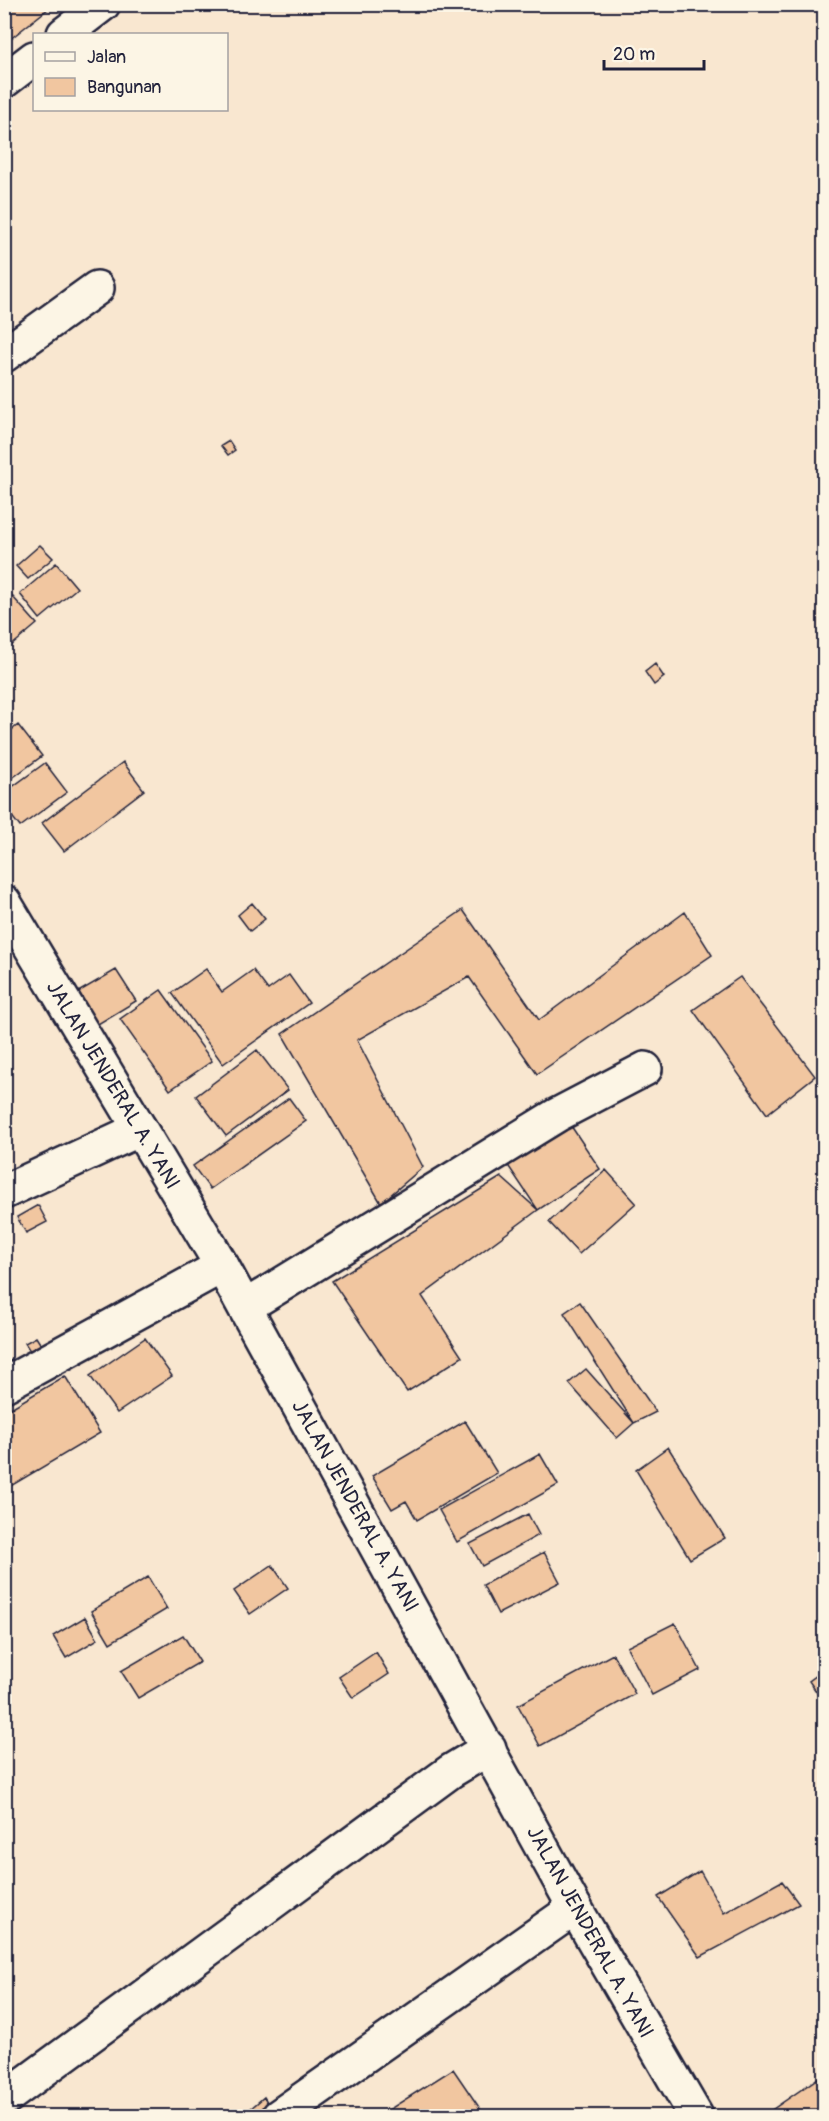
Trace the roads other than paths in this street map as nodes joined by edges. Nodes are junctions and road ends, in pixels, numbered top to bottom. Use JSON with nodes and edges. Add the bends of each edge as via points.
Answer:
{"nodes":[{"id":1,"x":103,"y":4,"type":"edge"},
{"id":2,"x":65,"y":33,"type":"edge"},
{"id":3,"x":33,"y":59,"type":"edge"},
{"id":4,"x":4,"y":81,"type":"edge"},
{"id":5,"x":98,"y":288,"type":"dead end"},
{"id":6,"x":4,"y":355,"type":"edge"},
{"id":7,"x":4,"y":902,"type":"edge"},
{"id":8,"x":645,"y":1070,"type":"dead end"},
{"id":9,"x":140,"y":1129,"type":"junction"},
{"id":10,"x":4,"y":1192,"type":"edge"},
{"id":11,"x":222,"y":1266,"type":"junction"},
{"id":12,"x":245,"y":1307,"type":"junction"},
{"id":13,"x":4,"y":1385,"type":"edge"},
{"id":14,"x":489,"y":1748,"type":"junction"},
{"id":15,"x":575,"y":1908,"type":"junction"},
{"id":16,"x":4,"y":2099,"type":"edge"},
{"id":17,"x":279,"y":2116,"type":"edge"},
{"id":18,"x":696,"y":2116,"type":"edge"}],
"edges":[{"from":1,"to":2,"type":"main road"},
{"from":3,"to":4,"type":"main road"},
{"from":5,"to":6,"type":"main road"},
{"from":7,"to":9,"type":"main road","name":"JALAN JENDERAL A. YANI"},
{"from":8,"to":12,"type":"main road","via":[[558,1115]]},
{"from":9,"to":10,"type":"main road"},
{"from":9,"to":11,"type":"main road","name":"JALAN JENDERAL A. YANI"},
{"from":11,"to":12,"type":"main road","name":"JALAN JENDERAL A. YANI"},
{"from":11,"to":13,"type":"main road"},
{"from":12,"to":14,"type":"main road","name":"JALAN JENDERAL A. YANI"},
{"from":14,"to":15,"type":"main road","name":"JALAN JENDERAL A. YANI"},
{"from":14,"to":16,"type":"main road","via":[[452,1771]]},
{"from":15,"to":17,"type":"main road"},
{"from":15,"to":18,"type":"main road","name":"JALAN JENDERAL A. YANI"}]}
